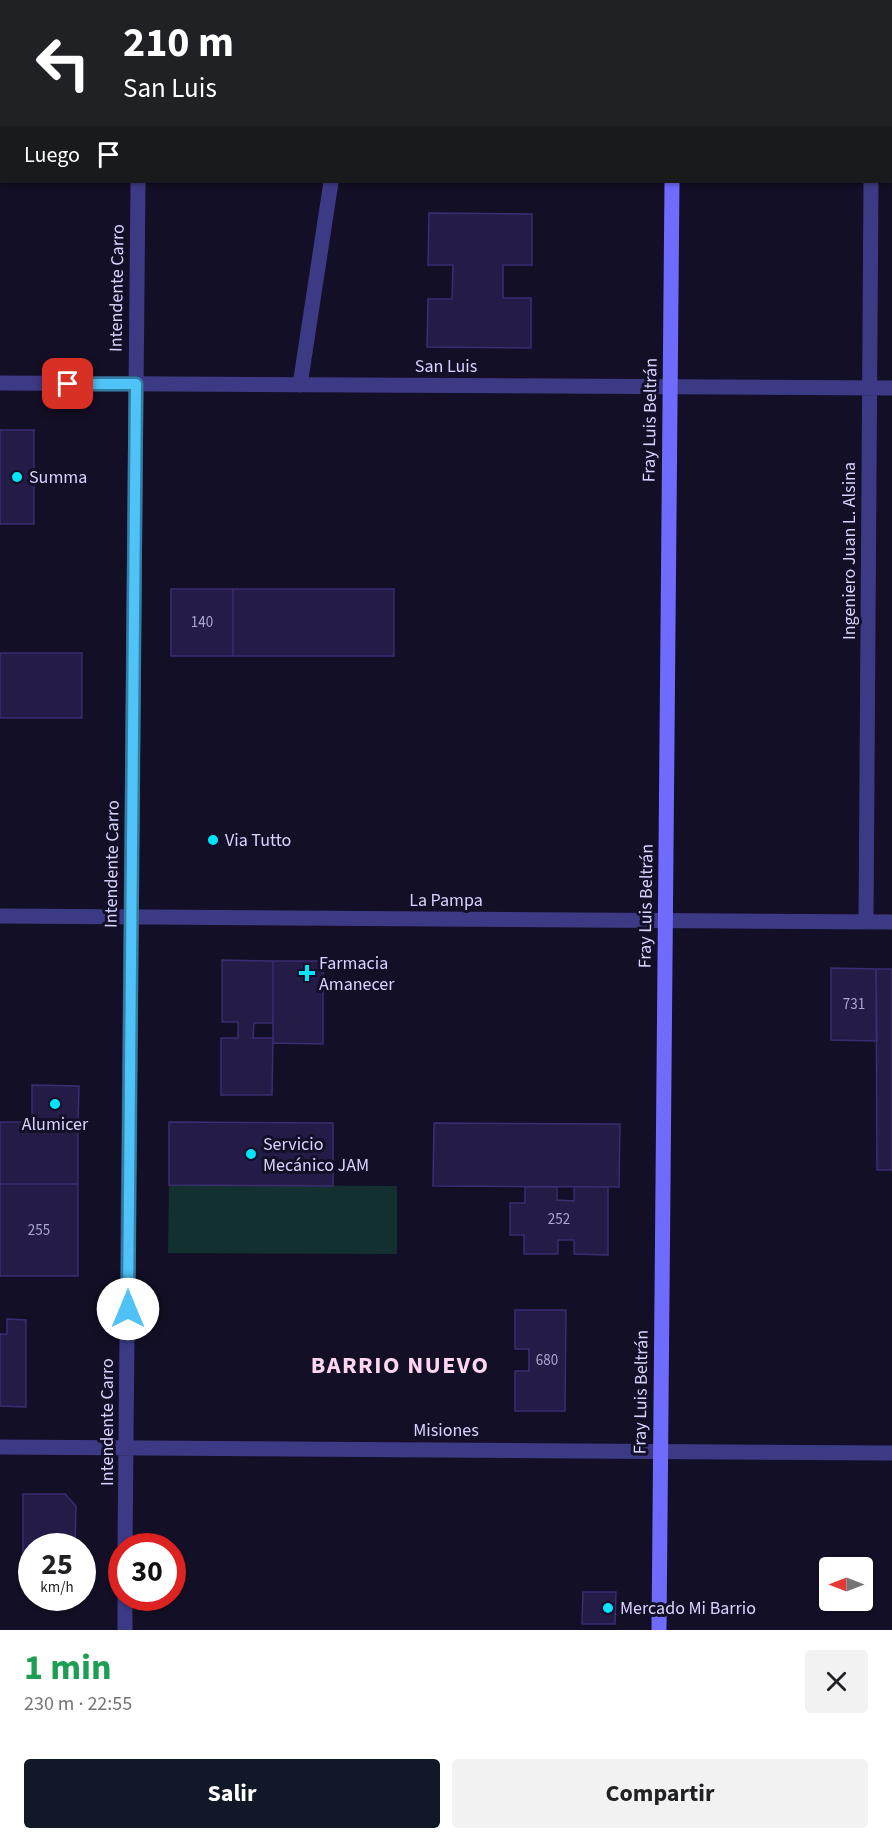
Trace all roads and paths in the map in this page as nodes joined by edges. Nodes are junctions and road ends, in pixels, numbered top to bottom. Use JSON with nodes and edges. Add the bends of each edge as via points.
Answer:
{"nodes":[{"id":1,"x":138,"y":183,"type":"edge"},
{"id":2,"x":331,"y":183,"type":"edge"},
{"id":3,"x":672,"y":183,"type":"edge"},
{"id":4,"x":871,"y":183,"type":"edge"},
{"id":5,"x":0,"y":383,"type":"edge"},
{"id":6,"x":136,"y":384,"type":"junction"},
{"id":7,"x":300,"y":385,"type":"junction"},
{"id":8,"x":670,"y":387,"type":"junction"},
{"id":9,"x":869,"y":388,"type":"junction"},
{"id":10,"x":892,"y":388,"type":"edge"},
{"id":11,"x":0,"y":916,"type":"edge"},
{"id":12,"x":131,"y":917,"type":"junction"},
{"id":13,"x":665,"y":920,"type":"junction"},
{"id":14,"x":866,"y":922,"type":"junction"},
{"id":15,"x":892,"y":922,"type":"edge"},
{"id":16,"x":0,"y":1447,"type":"edge"},
{"id":17,"x":126,"y":1448,"type":"junction"},
{"id":18,"x":660,"y":1451,"type":"junction"},
{"id":19,"x":892,"y":1453,"type":"edge"},
{"id":20,"x":125,"y":1533,"type":"edge"},
{"id":21,"x":125,"y":1611,"type":"edge"},
{"id":22,"x":125,"y":1630,"type":"edge"},
{"id":23,"x":659,"y":1630,"type":"edge"}],
"edges":[{"from":1,"to":6,"type":"street","name":"Intendente Carro"},
{"from":2,"to":7,"type":"street"},
{"from":3,"to":8,"type":"street","name":"Fray Luis Beltrán"},
{"from":4,"to":9,"type":"street","name":"Ingeniero Juan L. Alsina"},
{"from":5,"to":6,"type":"street","name":"San Luis"},
{"from":6,"to":7,"type":"street","name":"San Luis"},
{"from":6,"to":12,"type":"street","name":"Intendente Carro"},
{"from":7,"to":8,"type":"street","name":"San Luis"},
{"from":8,"to":9,"type":"street","name":"San Luis"},
{"from":8,"to":13,"type":"street","name":"Fray Luis Beltrán"},
{"from":9,"to":10,"type":"street","name":"San Luis"},
{"from":9,"to":14,"type":"street","name":"Ingeniero Juan L. Alsina"},
{"from":11,"to":12,"type":"street","name":"La Pampa"},
{"from":12,"to":13,"type":"street","name":"La Pampa"},
{"from":12,"to":17,"type":"street","name":"Intendente Carro"},
{"from":13,"to":14,"type":"street","name":"La Pampa"},
{"from":13,"to":18,"type":"street","name":"Fray Luis Beltrán"},
{"from":14,"to":15,"type":"street","name":"La Pampa"},
{"from":16,"to":17,"type":"street","name":"Misiones"},
{"from":17,"to":18,"type":"street","name":"Misiones"},
{"from":17,"to":20,"type":"street","name":"Intendente Carro"},
{"from":18,"to":19,"type":"street","name":"Misiones"},
{"from":18,"to":23,"type":"street","name":"Fray Luis Beltrán"},
{"from":21,"to":22,"type":"street"}]}
